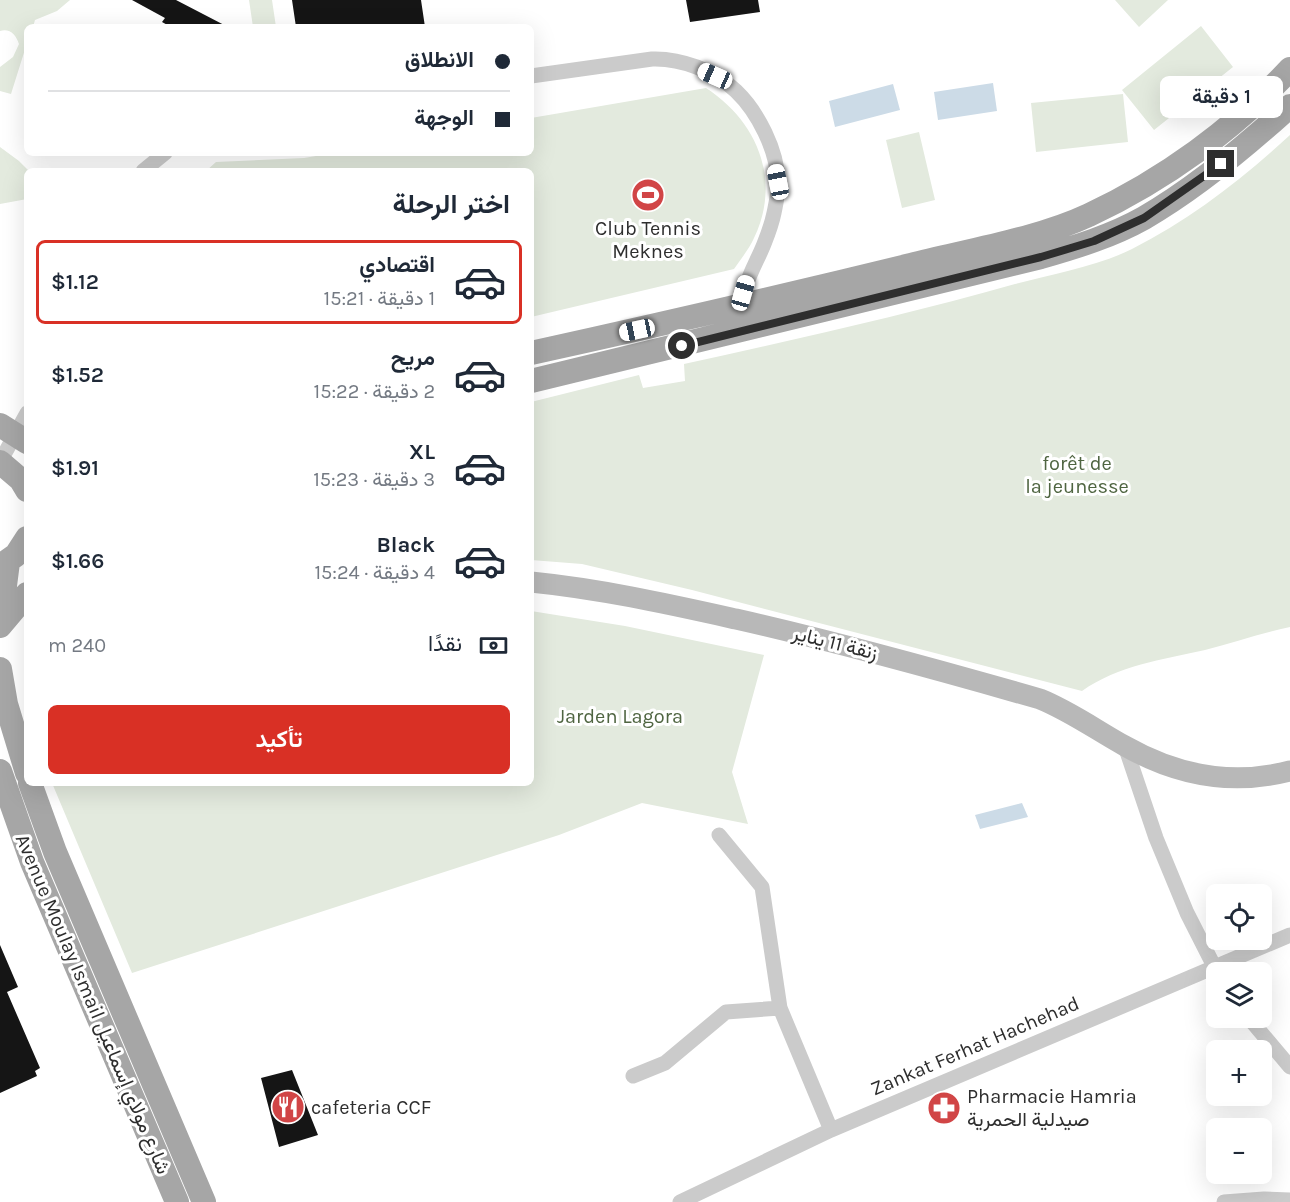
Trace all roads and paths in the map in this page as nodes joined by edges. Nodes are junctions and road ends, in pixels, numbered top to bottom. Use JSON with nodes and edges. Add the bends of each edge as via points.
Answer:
{"nodes":[{"id":1,"x":1290,"y":69,"type":"edge"},
{"id":2,"x":534,"y":76,"type":"edge"},
{"id":3,"x":1290,"y":106,"type":"edge"},
{"id":4,"x":162,"y":156,"type":"edge"},
{"id":5,"x":148,"y":168,"type":"edge"},
{"id":6,"x":744,"y":306,"type":"junction"},
{"id":7,"x":748,"y":330,"type":"junction"},
{"id":8,"x":534,"y":352,"type":"edge"},
{"id":9,"x":534,"y":380,"type":"edge"},
{"id":10,"x":24,"y":418,"type":"edge"},
{"id":11,"x":14,"y":434,"type":"edge"},
{"id":12,"x":11,"y":463,"type":"edge"},
{"id":13,"x":24,"y":485,"type":"edge"},
{"id":14,"x":16,"y":555,"type":"edge"},
{"id":15,"x":534,"y":582,"type":"edge"},
{"id":16,"x":24,"y":598,"type":"edge"},
{"id":17,"x":0,"y":626,"type":"edge"},
{"id":18,"x":0,"y":669,"type":"edge"},
{"id":19,"x":1125,"y":746,"type":"junction"},
{"id":20,"x":24,"y":763,"type":"edge"},
{"id":21,"x":0,"y":771,"type":"edge"},
{"id":22,"x":1290,"y":771,"type":"edge"},
{"id":23,"x":31,"y":786,"type":"edge"},
{"id":24,"x":719,"y":835,"type":"dead end"},
{"id":25,"x":1290,"y":934,"type":"edge"},
{"id":26,"x":1211,"y":962,"type":"edge"},
{"id":27,"x":1232,"y":962,"type":"edge"},
{"id":28,"x":1206,"y":974,"type":"edge"},
{"id":29,"x":780,"y":1008,"type":"junction"},
{"id":30,"x":1258,"y":1028,"type":"edge"},
{"id":31,"x":1288,"y":1060,"type":"edge"},
{"id":32,"x":633,"y":1076,"type":"dead end"},
{"id":33,"x":831,"y":1130,"type":"junction"},
{"id":34,"x":1290,"y":1200,"type":"edge"},
{"id":35,"x":177,"y":1202,"type":"edge"},
{"id":36,"x":204,"y":1202,"type":"edge"},
{"id":37,"x":680,"y":1202,"type":"edge"},
{"id":38,"x":1224,"y":1202,"type":"edge"}],
"edges":[{"from":1,"to":6,"type":"main road","via":[[1193,154],[1134,192],[1087,216],[1037,233]]},
{"from":2,"to":6,"type":"street","via":[[668,58],[715,76],[736,91],[757,118],[772,152],[778,182],[765,243],[743,293]]},
{"from":3,"to":7,"type":"main road","via":[[1190,187],[1144,218],[1094,241]]},
{"from":4,"to":5,"type":"street"},
{"from":6,"to":7,"type":"street"},
{"from":6,"to":8,"type":"main road"},
{"from":7,"to":9,"type":"main road"},
{"from":10,"to":11,"type":"street"},
{"from":11,"to":12,"type":"street"},
{"from":12,"to":13,"type":"main road"},
{"from":14,"to":17,"type":"main road"},
{"from":15,"to":19,"type":"main road","name":"زنقة 11 يناير","via":[[659,602],[953,674],[1059,706]]},
{"from":16,"to":17,"type":"main road"},
{"from":18,"to":20,"type":"main road"},
{"from":19,"to":22,"type":"main road","name":"زنقة 11 يناير","via":[[1152,760],[1205,776],[1231,778]]},
{"from":19,"to":26,"type":"street","via":[[1156,838]]},
{"from":21,"to":35,"type":"main road","name":"Avenue Moulay Ismail شارع مولاي إسماعيل","via":[[32,862]]},
{"from":23,"to":36,"type":"main road","name":"Avenue Moulay Ismail شارع مولاي إسماعيل","via":[[55,852]]},
{"from":24,"to":29,"type":"street","via":[[762,887]]},
{"from":25,"to":27,"type":"street","name":"Zankat Ferhat Hachehad"},
{"from":28,"to":33,"type":"street","name":"Zankat Ferhat Hachehad"},
{"from":29,"to":32,"type":"street","via":[[726,1012],[665,1063]]},
{"from":29,"to":33,"type":"street"},
{"from":30,"to":31,"type":"street"},
{"from":33,"to":37,"type":"street","name":"Zankat Ferhat Hachehad"},
{"from":34,"to":38,"type":"street"}]}
